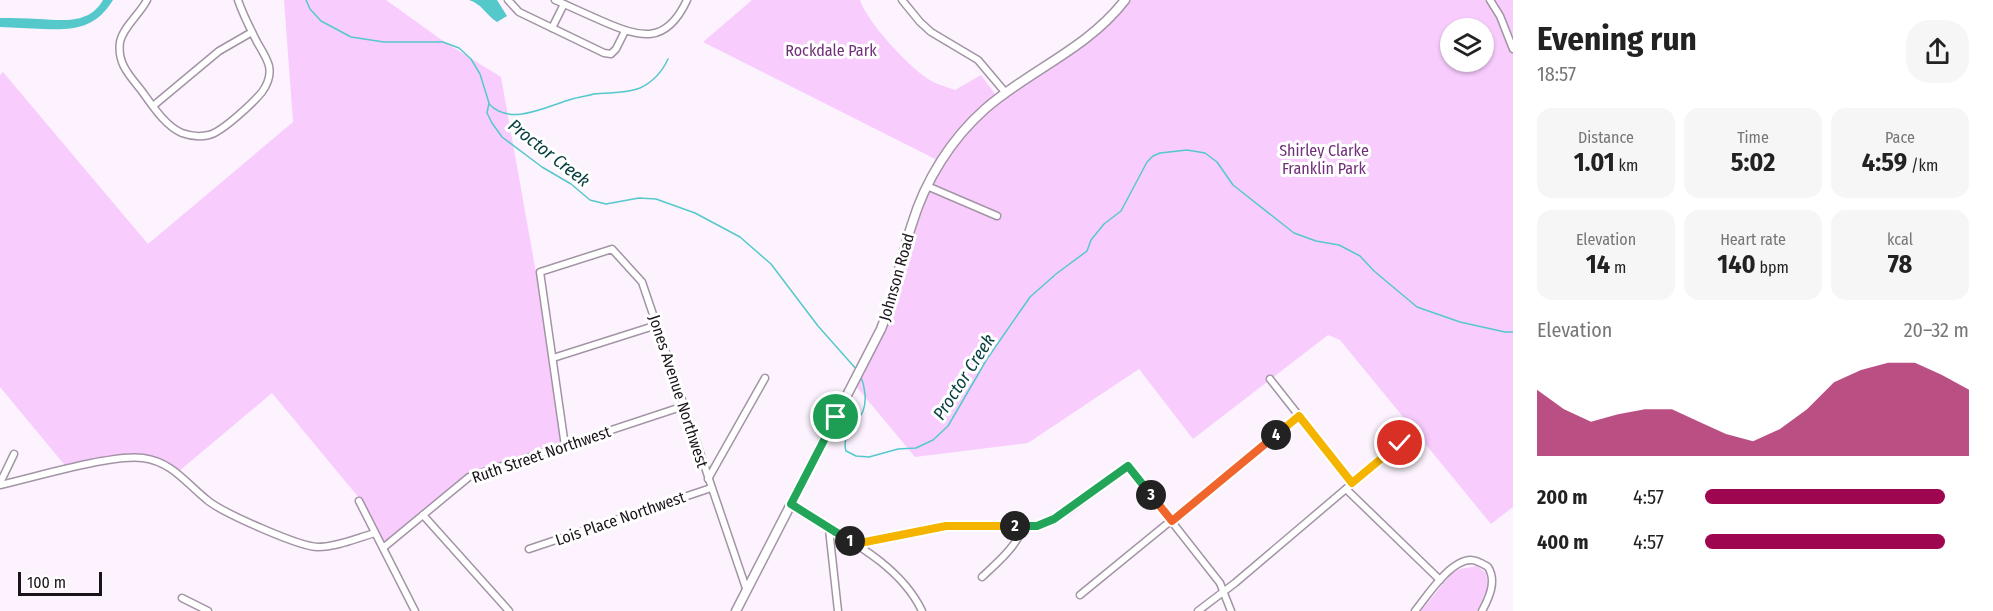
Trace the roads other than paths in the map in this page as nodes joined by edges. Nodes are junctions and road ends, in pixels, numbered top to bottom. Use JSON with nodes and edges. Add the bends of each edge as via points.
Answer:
{"nodes":[{"id":1,"x":147,"y":0,"type":"edge"},
{"id":2,"x":238,"y":0,"type":"edge"},
{"id":3,"x":508,"y":0,"type":"edge"},
{"id":4,"x":555,"y":0,"type":"edge"},
{"id":5,"x":687,"y":0,"type":"edge"},
{"id":6,"x":1125,"y":0,"type":"edge"},
{"id":7,"x":1490,"y":0,"type":"edge"},
{"id":8,"x":906,"y":1,"type":"edge"},
{"id":9,"x":564,"y":4,"type":"junction"},
{"id":10,"x":552,"y":28,"type":"junction"},
{"id":11,"x":625,"y":31,"type":"junction"},
{"id":12,"x":252,"y":32,"type":"junction"},
{"id":13,"x":1513,"y":49,"type":"edge"},
{"id":14,"x":1005,"y":92,"type":"junction"},
{"id":15,"x":153,"y":106,"type":"junction"},
{"id":16,"x":927,"y":186,"type":"junction"},
{"id":17,"x":997,"y":216,"type":"dead end"},
{"id":18,"x":657,"y":325,"type":"junction"},
{"id":19,"x":553,"y":358,"type":"junction"},
{"id":20,"x":765,"y":378,"type":"dead end"},
{"id":21,"x":1270,"y":379,"type":"dead end"},
{"id":22,"x":684,"y":406,"type":"junction"},
{"id":23,"x":1299,"y":416,"type":"junction"},
{"id":24,"x":1400,"y":443,"type":"dead end"},
{"id":25,"x":565,"y":446,"type":"junction"},
{"id":26,"x":15,"y":454,"type":"dead end"},
{"id":27,"x":708,"y":479,"type":"junction"},
{"id":28,"x":1352,"y":483,"type":"junction"},
{"id":29,"x":0,"y":484,"type":"edge"},
{"id":30,"x":711,"y":488,"type":"junction"},
{"id":31,"x":1346,"y":489,"type":"junction"},
{"id":32,"x":359,"y":501,"type":"dead end"},
{"id":33,"x":791,"y":504,"type":"junction"},
{"id":34,"x":423,"y":515,"type":"junction"},
{"id":35,"x":1172,"y":521,"type":"junction"},
{"id":36,"x":1024,"y":526,"type":"junction"},
{"id":37,"x":829,"y":529,"type":"junction"},
{"id":38,"x":375,"y":533,"type":"junction"},
{"id":39,"x":855,"y":544,"type":"junction"},
{"id":40,"x":383,"y":548,"type":"junction"},
{"id":41,"x":529,"y":549,"type":"dead end"},
{"id":42,"x":982,"y":578,"type":"dead end"},
{"id":43,"x":1440,"y":580,"type":"junction"},
{"id":44,"x":1225,"y":590,"type":"junction"},
{"id":45,"x":747,"y":591,"type":"junction"},
{"id":46,"x":1080,"y":595,"type":"dead end"},
{"id":47,"x":182,"y":598,"type":"dead end"},
{"id":48,"x":208,"y":611,"type":"edge"},
{"id":49,"x":415,"y":611,"type":"edge"},
{"id":50,"x":509,"y":611,"type":"edge"},
{"id":51,"x":736,"y":611,"type":"edge"},
{"id":52,"x":838,"y":611,"type":"edge"},
{"id":53,"x":922,"y":611,"type":"edge"},
{"id":54,"x":1198,"y":611,"type":"edge"},
{"id":55,"x":1231,"y":611,"type":"edge"},
{"id":56,"x":1415,"y":611,"type":"edge"},
{"id":57,"x":1482,"y":611,"type":"edge"}],
"edges":[{"from":1,"to":15,"type":"street","via":[[120,40],[120,57]]},
{"from":2,"to":12,"type":"street"},
{"from":3,"to":10,"type":"street","via":[[519,12]]},
{"from":4,"to":9,"type":"street"},
{"from":5,"to":11,"type":"street","via":[[676,19],[656,33],[636,35]]},
{"from":6,"to":14,"type":"street","name":"Johnson Road","via":[[1092,35]]},
{"from":7,"to":13,"type":"street"},
{"from":8,"to":14,"type":"street","via":[[920,22],[978,60]]},
{"from":9,"to":10,"type":"street"},
{"from":9,"to":11,"type":"street"},
{"from":10,"to":11,"type":"street","via":[[611,54]]},
{"from":12,"to":15,"type":"street","via":[[219,51]]},
{"from":12,"to":15,"type":"street","via":[[269,67],[268,80],[262,92],[220,130],[210,135],[182,133]]},
{"from":14,"to":16,"type":"street","name":"Johnson Road","via":[[962,134]]},
{"from":16,"to":17,"type":"street"},
{"from":16,"to":33,"type":"street","name":"Johnson Road","via":[[911,224],[887,314]]},
{"from":18,"to":19,"type":"street"},
{"from":18,"to":19,"type":"street","name":"Jones Avenue Northwest","via":[[642,282],[612,249],[564,264],[540,272]]},
{"from":18,"to":22,"type":"street","name":"Jones Avenue Northwest"},
{"from":19,"to":25,"type":"street"},
{"from":20,"to":27,"type":"street"},
{"from":21,"to":23,"type":"street"},
{"from":22,"to":25,"type":"street","name":"Ruth Street Northwest"},
{"from":22,"to":27,"type":"street","name":"Jones Avenue Northwest"},
{"from":23,"to":28,"type":"street"},
{"from":23,"to":35,"type":"street"},
{"from":24,"to":28,"type":"street"},
{"from":25,"to":34,"type":"street","name":"Ruth Street Northwest","via":[[469,477]]},
{"from":26,"to":29,"type":"street"},
{"from":27,"to":30,"type":"street","name":"Jones Avenue Northwest"},
{"from":28,"to":31,"type":"street"},
{"from":29,"to":38,"type":"street","via":[[85,464],[143,458],[171,467],[221,511],[305,546],[327,547]]},
{"from":30,"to":41,"type":"street","name":"Lois Place Northwest"},
{"from":30,"to":45,"type":"street","name":"Jones Avenue Northwest"},
{"from":31,"to":43,"type":"street"},
{"from":31,"to":44,"type":"street"},
{"from":32,"to":38,"type":"street"},
{"from":33,"to":37,"type":"street"},
{"from":33,"to":45,"type":"street","name":"Johnson Road"},
{"from":34,"to":40,"type":"street","name":"Ruth Street Northwest"},
{"from":34,"to":50,"type":"street"},
{"from":35,"to":36,"type":"street","via":[[1128,466],[1054,519]]},
{"from":35,"to":44,"type":"street"},
{"from":35,"to":46,"type":"street"},
{"from":36,"to":39,"type":"street","via":[[946,526]]},
{"from":36,"to":42,"type":"street","via":[[1006,554]]},
{"from":37,"to":39,"type":"street"},
{"from":37,"to":52,"type":"street"},
{"from":38,"to":40,"type":"street"},
{"from":39,"to":53,"type":"street","via":[[901,579]]},
{"from":40,"to":49,"type":"street"},
{"from":43,"to":56,"type":"street"},
{"from":43,"to":57,"type":"street","via":[[1466,561],[1488,567],[1492,588]]},
{"from":44,"to":54,"type":"street"},
{"from":44,"to":55,"type":"street"},
{"from":45,"to":51,"type":"street","name":"Johnson Road"},
{"from":47,"to":48,"type":"street"}]}
